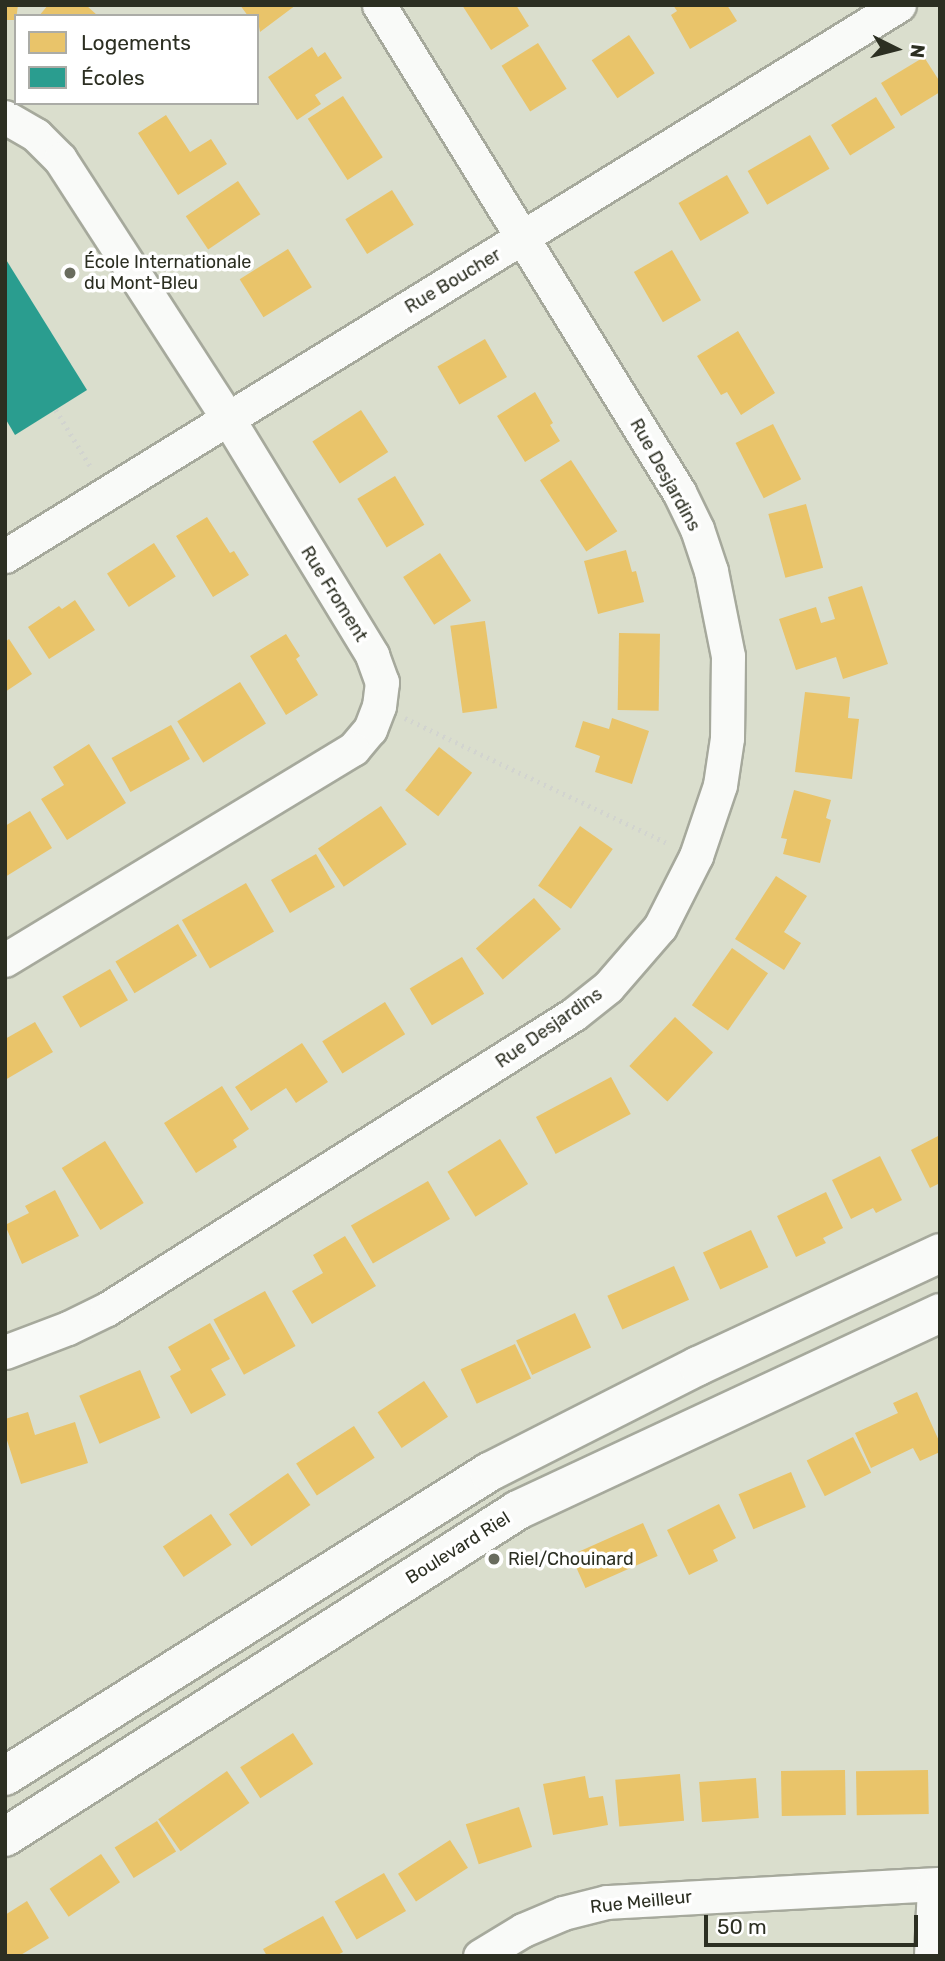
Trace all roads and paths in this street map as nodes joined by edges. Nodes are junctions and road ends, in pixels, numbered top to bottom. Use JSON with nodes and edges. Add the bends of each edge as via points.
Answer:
{"nodes":[{"id":1,"x":379,"y":5,"type":"edge"},
{"id":2,"x":899,"y":5,"type":"edge"},
{"id":3,"x":5,"y":117,"type":"edge"},
{"id":4,"x":523,"y":239,"type":"junction"},
{"id":5,"x":56,"y":410,"type":"dead end"},
{"id":6,"x":227,"y":417,"type":"junction"},
{"id":7,"x":107,"y":492,"type":"junction"},
{"id":8,"x":5,"y":556,"type":"edge"},
{"id":9,"x":379,"y":706,"type":"junction"},
{"id":10,"x":696,"y":856,"type":"junction"},
{"id":11,"x":5,"y":960,"type":"edge"},
{"id":12,"x":940,"y":1253,"type":"edge"},
{"id":13,"x":940,"y":1313,"type":"edge"},
{"id":14,"x":5,"y":1352,"type":"edge"},
{"id":15,"x":416,"y":1517,"type":"junction"},
{"id":16,"x":440,"y":1559,"type":"junction"},
{"id":17,"x":5,"y":1776,"type":"edge"},
{"id":18,"x":5,"y":1837,"type":"edge"},
{"id":19,"x":937,"y":1884,"type":"edge"},
{"id":20,"x":480,"y":1956,"type":"edge"},
{"id":21,"x":931,"y":1956,"type":"edge"}],
"edges":[{"from":1,"to":4,"type":"street","name":"Rue Desjardins"},
{"from":2,"to":4,"type":"street","name":"Rue Boucher"},
{"from":3,"to":6,"type":"street","name":"Rue Froment","via":[[36,135],[60,159]]},
{"from":4,"to":6,"type":"street","name":"Rue Boucher"},
{"from":4,"to":10,"type":"street","name":"Rue Desjardins","via":[[679,492],[712,571],[724,631],[729,707],[720,785]]},
{"from":5,"to":7,"type":"path"},
{"from":6,"to":7,"type":"street","name":"Rue Boucher"},
{"from":6,"to":9,"type":"street","name":"Rue Froment","via":[[372,655],[382,682]]},
{"from":7,"to":8,"type":"street","name":"Rue Boucher"},
{"from":9,"to":10,"type":"path"},
{"from":9,"to":11,"type":"street","name":"Rue Froment","via":[[370,729],[353,749]]},
{"from":10,"to":14,"type":"street","name":"Rue Desjardins","via":[[660,927],[608,987],[574,1014],[107,1309]]},
{"from":12,"to":15,"type":"street","via":[[572,1427]]},
{"from":13,"to":16,"type":"street","name":"Boulevard Riel","via":[[518,1510]]},
{"from":15,"to":16,"type":"street"},
{"from":15,"to":17,"type":"street"},
{"from":16,"to":18,"type":"street","name":"Boulevard Riel"},
{"from":19,"to":20,"type":"street","name":"Rue Meilleur","via":[[607,1902],[523,1930]]},
{"from":19,"to":21,"type":"street"}]}
